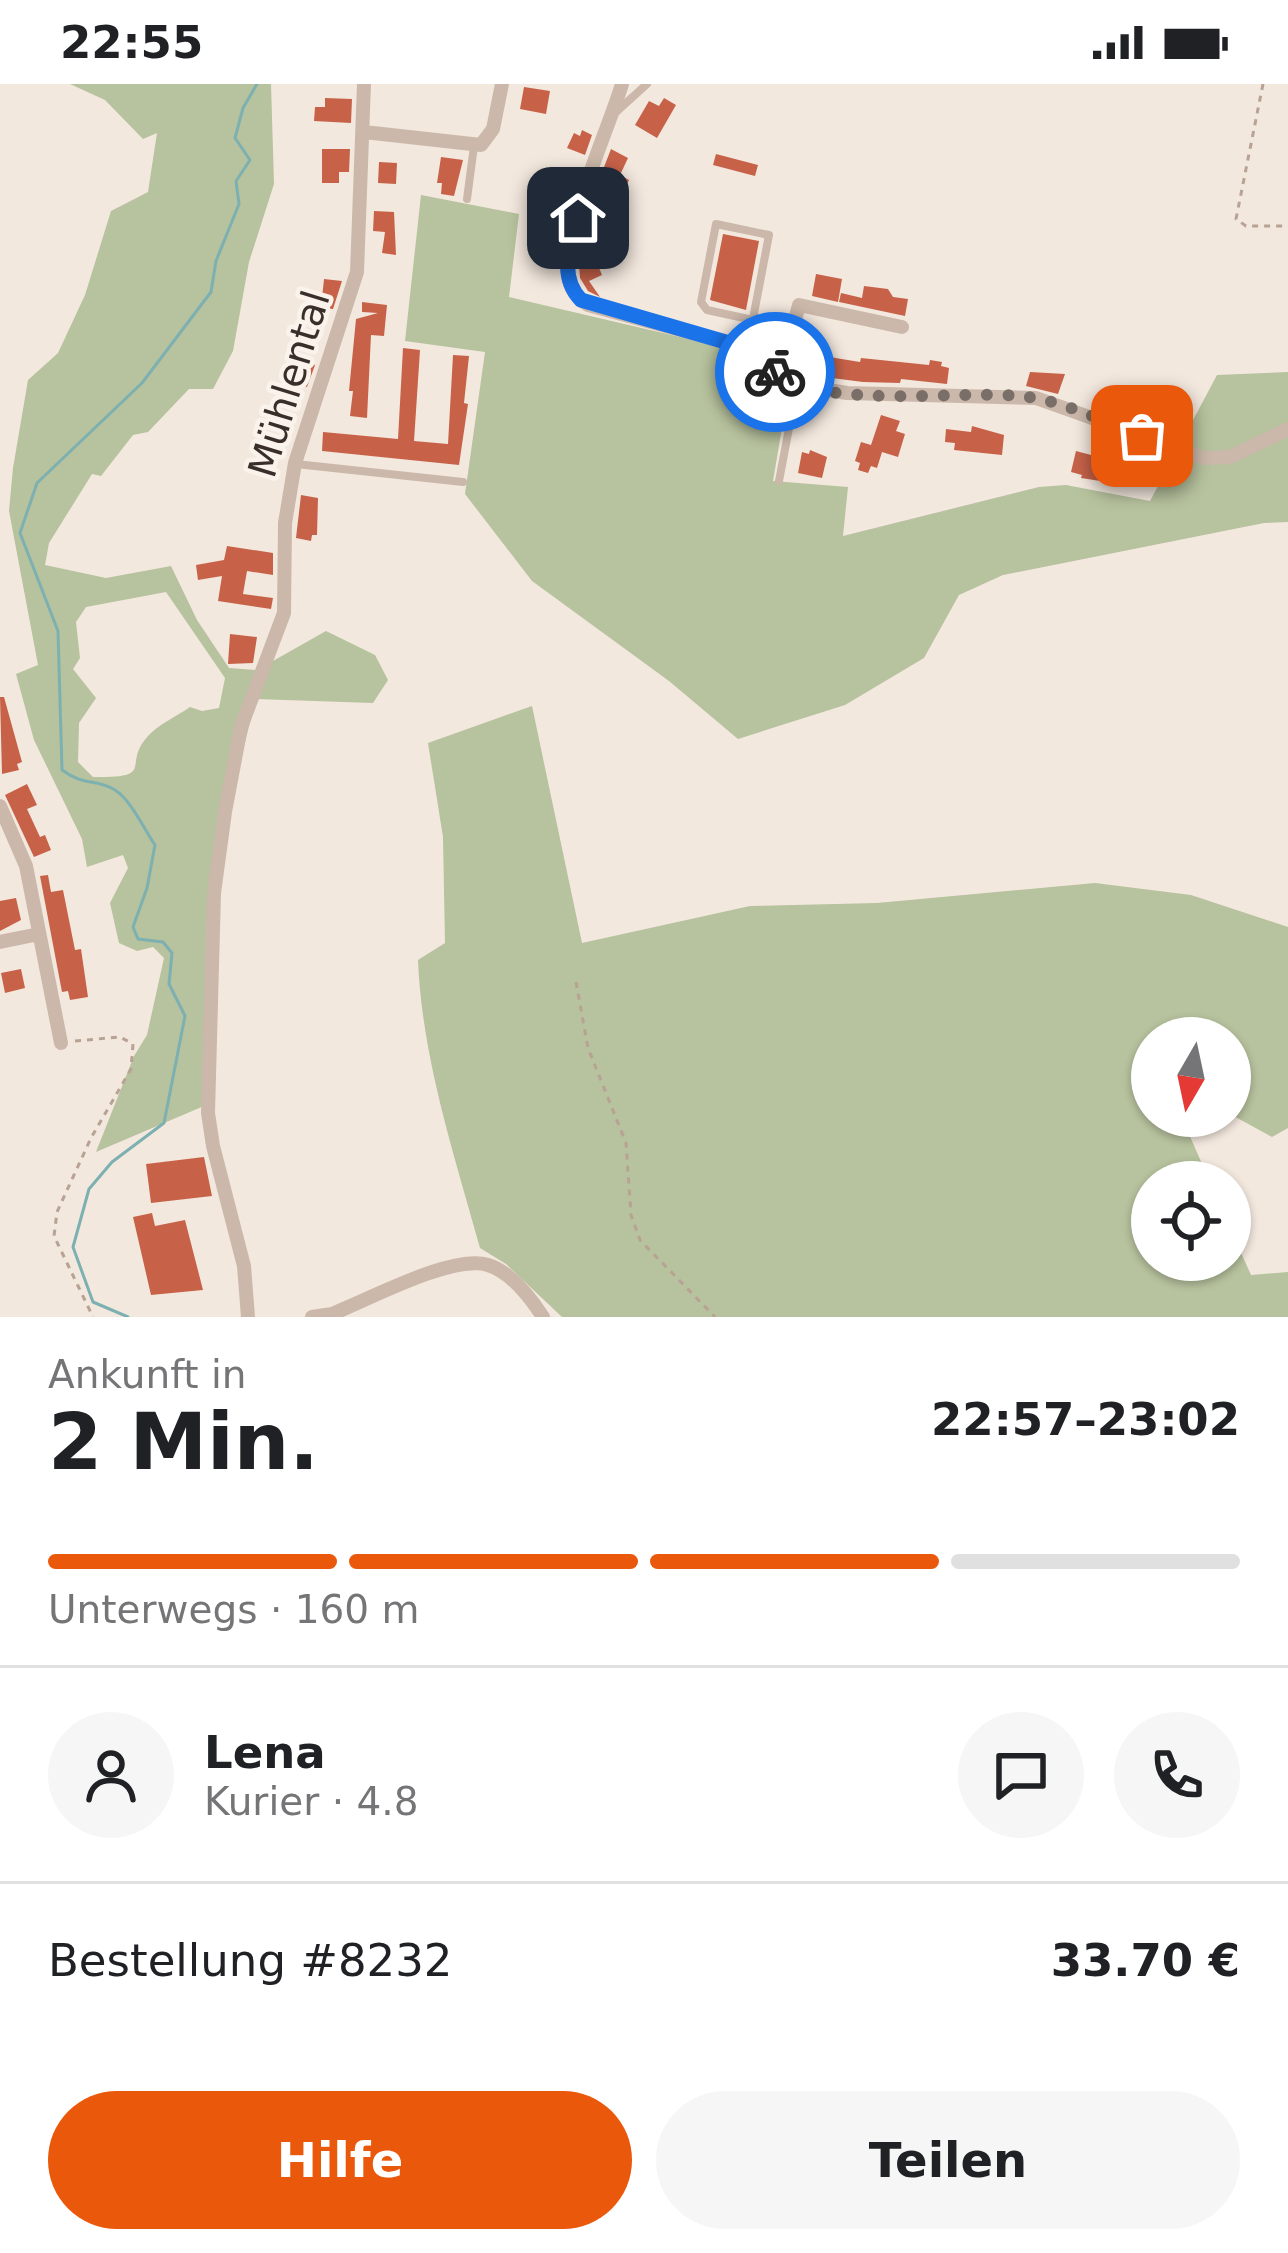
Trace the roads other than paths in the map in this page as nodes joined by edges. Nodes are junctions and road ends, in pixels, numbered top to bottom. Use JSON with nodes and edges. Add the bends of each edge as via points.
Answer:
{"nodes":[{"id":1,"x":364,"y":84,"type":"edge"},
{"id":2,"x":502,"y":84,"type":"edge"},
{"id":3,"x":622,"y":84,"type":"edge"},
{"id":4,"x":647,"y":84,"type":"edge"},
{"id":5,"x":613,"y":113,"type":"junction"},
{"id":6,"x":364,"y":132,"type":"junction"},
{"id":7,"x":474,"y":146,"type":"junction"},
{"id":8,"x":467,"y":200,"type":"dead end"},
{"id":9,"x":753,"y":320,"type":"junction"},
{"id":10,"x":902,"y":327,"type":"dead end"},
{"id":11,"x":747,"y":350,"type":"junction"},
{"id":12,"x":780,"y":376,"type":"junction"},
{"id":13,"x":797,"y":385,"type":"junction"},
{"id":14,"x":1288,"y":429,"type":"edge"},
{"id":15,"x":295,"y":463,"type":"junction"},
{"id":16,"x":779,"y":481,"type":"dead end"},
{"id":17,"x":463,"y":482,"type":"dead end"},
{"id":18,"x":0,"y":806,"type":"edge"},
{"id":19,"x":39,"y":934,"type":"junction"},
{"id":20,"x":0,"y":942,"type":"edge"},
{"id":21,"x":62,"y":1043,"type":"road end"},
{"id":22,"x":248,"y":1317,"type":"edge"},
{"id":23,"x":312,"y":1317,"type":"edge"},
{"id":24,"x":542,"y":1317,"type":"edge"}],
"edges":[{"from":1,"to":6,"type":"street","name":"Mühlental"},
{"from":2,"to":7,"type":"street","via":[[490,137]]},
{"from":3,"to":5,"type":"street"},
{"from":4,"to":5,"type":"lane"},
{"from":5,"to":11,"type":"street","via":[[569,251],[575,295]]},
{"from":6,"to":7,"type":"street"},
{"from":6,"to":15,"type":"street","name":"Mühlental","via":[[353,289]]},
{"from":7,"to":8,"type":"lane"},
{"from":9,"to":9,"type":"lane","via":[[769,235],[716,224],[701,302]]},
{"from":9,"to":11,"type":"lane"},
{"from":10,"to":12,"type":"street","via":[[799,305]]},
{"from":11,"to":12,"type":"street"},
{"from":12,"to":13,"type":"street"},
{"from":13,"to":14,"type":"street","via":[[1036,398],[1204,458],[1230,457]]},
{"from":13,"to":16,"type":"lane"},
{"from":15,"to":17,"type":"lane"},
{"from":15,"to":22,"type":"street","name":"Mühlental","via":[[284,614],[251,696],[214,892],[212,1146],[244,1266]]},
{"from":18,"to":19,"type":"street","via":[[26,866]]},
{"from":19,"to":20,"type":"street"},
{"from":19,"to":21,"type":"street"},
{"from":23,"to":24,"type":"street","via":[[475,1262],[494,1266]]}]}
